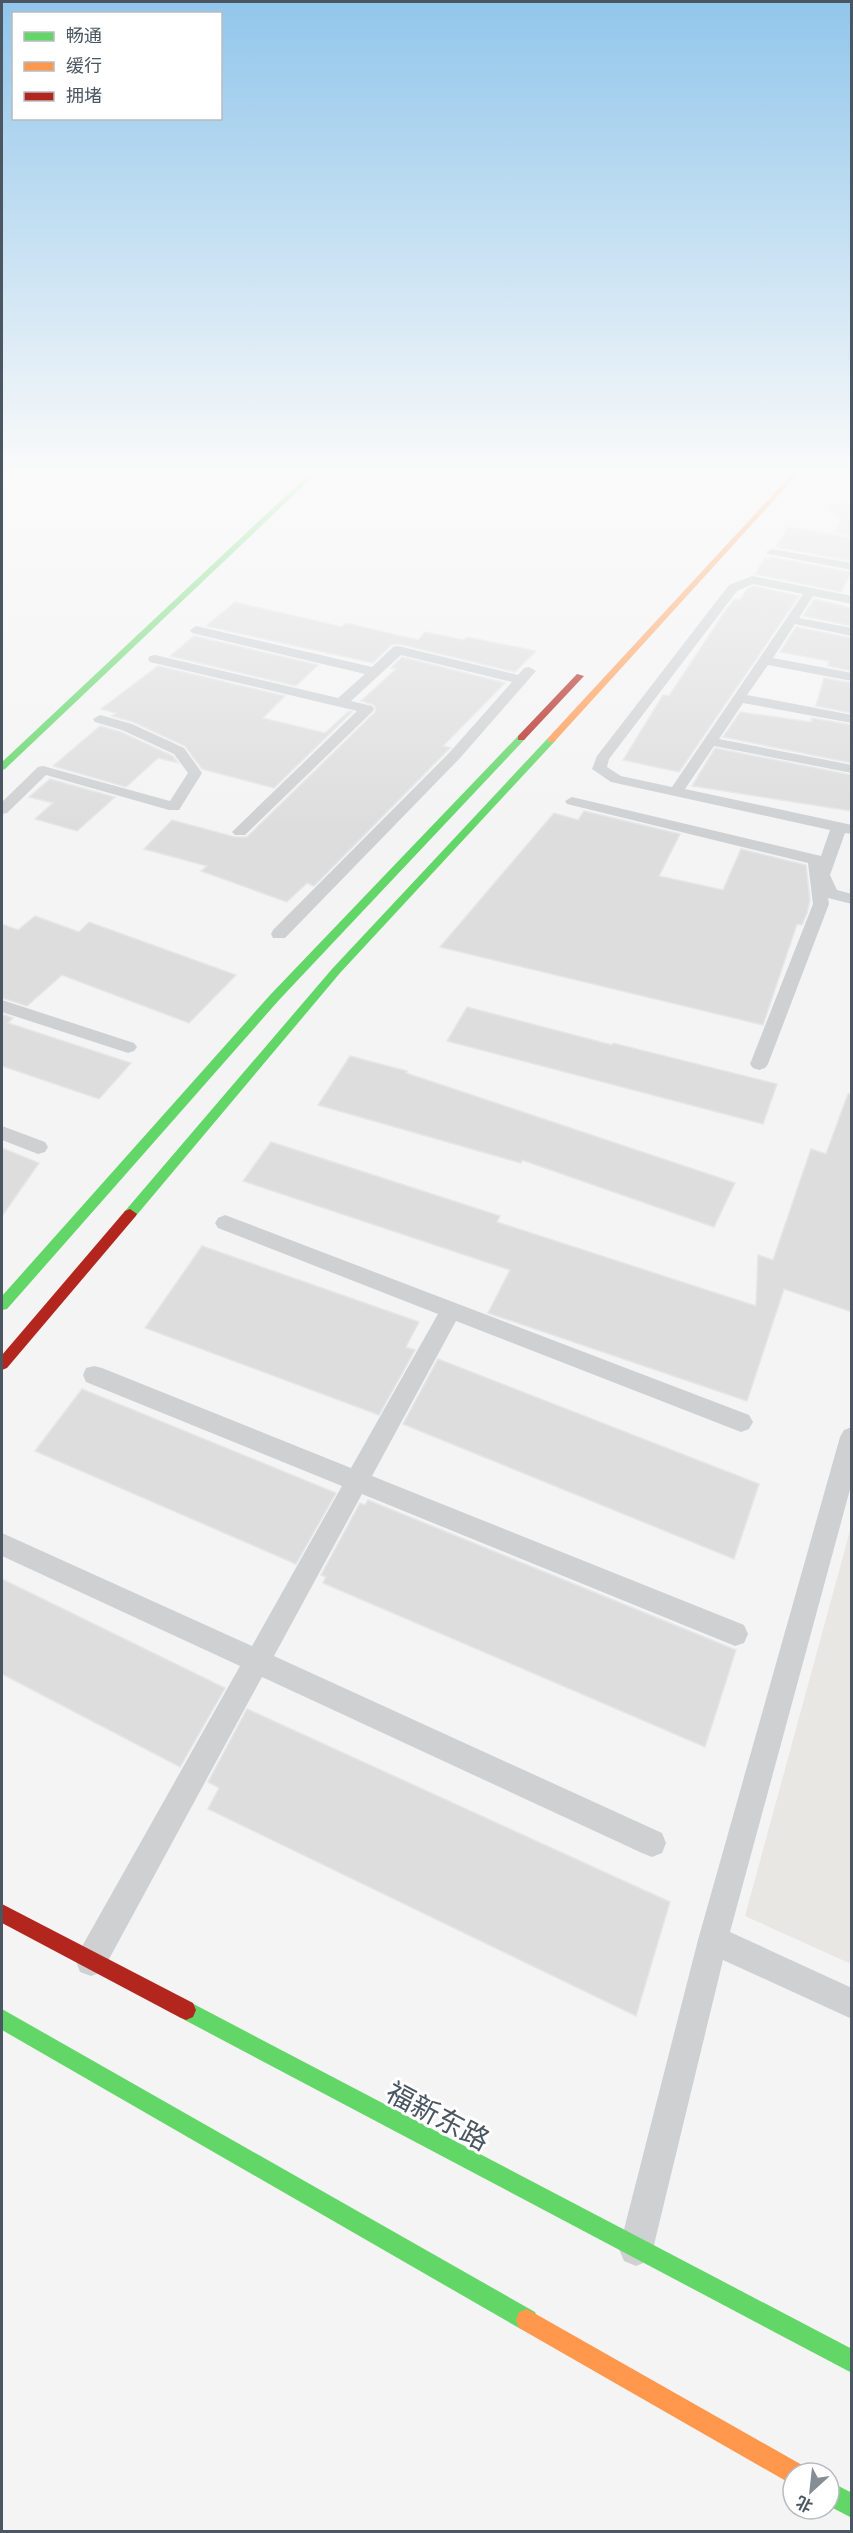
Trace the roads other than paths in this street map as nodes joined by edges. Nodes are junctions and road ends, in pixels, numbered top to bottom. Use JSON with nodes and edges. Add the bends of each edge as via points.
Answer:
{"nodes":[{"id":1,"x":188,"y":592,"type":"edge"},
{"id":2,"x":687,"y":592,"type":"edge"},
{"id":3,"x":730,"y":592,"type":"edge"},
{"id":4,"x":810,"y":592,"type":"edge"},
{"id":5,"x":811,"y":592,"type":"edge"},
{"id":6,"x":852,"y":600,"type":"edge"},
{"id":7,"x":792,"y":620,"type":"junction"},
{"id":8,"x":196,"y":630,"type":"dead end"},
{"id":9,"x":852,"y":632,"type":"edge"},
{"id":10,"x":155,"y":658,"type":"dead end"},
{"id":11,"x":765,"y":660,"type":"junction"},
{"id":12,"x":590,"y":665,"type":"dead end"},
{"id":13,"x":375,"y":672,"type":"junction"},
{"id":14,"x":852,"y":677,"type":"edge"},
{"id":15,"x":739,"y":698,"type":"junction"},
{"id":16,"x":341,"y":703,"type":"junction"},
{"id":17,"x":100,"y":719,"type":"dead end"},
{"id":18,"x":852,"y":719,"type":"edge"},
{"id":19,"x":710,"y":741,"type":"junction"},
{"id":20,"x":2,"y":767,"type":"edge"},
{"id":21,"x":852,"y":769,"type":"edge"},
{"id":22,"x":676,"y":792,"type":"junction"},
{"id":23,"x":572,"y":801,"type":"dead end"},
{"id":24,"x":2,"y":810,"type":"edge"},
{"id":25,"x":845,"y":828,"type":"edge"},
{"id":26,"x":240,"y":832,"type":"dead end"},
{"id":27,"x":852,"y":899,"type":"edge"},
{"id":28,"x":279,"y":934,"type":"dead end"},
{"id":29,"x":2,"y":1006,"type":"edge"},
{"id":30,"x":129,"y":1047,"type":"dead end"},
{"id":31,"x":759,"y":1064,"type":"dead end"},
{"id":32,"x":2,"y":1133,"type":"edge"},
{"id":33,"x":38,"y":1147,"type":"dead end"},
{"id":34,"x":225,"y":1223,"type":"dead end"},
{"id":35,"x":2,"y":1305,"type":"edge"},
{"id":36,"x":452,"y":1309,"type":"junction"},
{"id":37,"x":2,"y":1364,"type":"edge"},
{"id":38,"x":94,"y":1375,"type":"dead end"},
{"id":39,"x":741,"y":1422,"type":"dead end"},
{"id":40,"x":852,"y":1437,"type":"edge"},
{"id":41,"x":357,"y":1480,"type":"junction"},
{"id":42,"x":2,"y":1544,"type":"edge"},
{"id":43,"x":735,"y":1634,"type":"dead end"},
{"id":44,"x":257,"y":1662,"type":"junction"},
{"id":45,"x":652,"y":1843,"type":"dead end"},
{"id":46,"x":2,"y":1913,"type":"edge"},
{"id":47,"x":713,"y":1940,"type":"junction"},
{"id":48,"x":92,"y":1961,"type":"junction"},
{"id":49,"x":852,"y":2004,"type":"edge"},
{"id":50,"x":2,"y":2019,"type":"edge"},
{"id":51,"x":636,"y":2250,"type":"junction"},
{"id":52,"x":852,"y":2362,"type":"edge"},
{"id":53,"x":781,"y":2466,"type":"edge"}],
"edges":[{"from":1,"to":20,"type":"main road"},
{"from":2,"to":37,"type":"main road","via":[[336,971]]},
{"from":3,"to":22,"type":"lane","via":[[602,759],[600,769],[616,779]]},
{"from":4,"to":7,"type":"lane"},
{"from":5,"to":6,"type":"lane"},
{"from":7,"to":9,"type":"lane"},
{"from":7,"to":11,"type":"lane"},
{"from":8,"to":13,"type":"lane"},
{"from":10,"to":16,"type":"lane"},
{"from":11,"to":14,"type":"lane"},
{"from":11,"to":15,"type":"lane"},
{"from":12,"to":35,"type":"main road","via":[[275,996]]},
{"from":13,"to":16,"type":"lane"},
{"from":13,"to":28,"type":"lane","via":[[398,651],[525,675],[455,755]]},
{"from":15,"to":18,"type":"lane"},
{"from":15,"to":19,"type":"lane"},
{"from":16,"to":26,"type":"lane","via":[[367,709]]},
{"from":17,"to":24,"type":"lane","via":[[179,751],[195,773],[174,807],[42,770]]},
{"from":19,"to":21,"type":"lane"},
{"from":19,"to":22,"type":"lane"},
{"from":22,"to":25,"type":"lane"},
{"from":23,"to":31,"type":"lane","via":[[816,860],[821,904]]},
{"from":25,"to":27,"type":"lane","via":[[822,875],[830,893]]},
{"from":29,"to":30,"type":"lane"},
{"from":32,"to":33,"type":"lane"},
{"from":34,"to":36,"type":"lane"},
{"from":36,"to":39,"type":"lane"},
{"from":36,"to":41,"type":"lane"},
{"from":38,"to":41,"type":"lane"},
{"from":40,"to":47,"type":"lane"},
{"from":41,"to":43,"type":"lane"},
{"from":41,"to":44,"type":"lane"},
{"from":42,"to":44,"type":"lane"},
{"from":44,"to":45,"type":"lane"},
{"from":44,"to":48,"type":"lane"},
{"from":46,"to":48,"type":"main road","name":"福新东路"},
{"from":47,"to":49,"type":"lane"},
{"from":47,"to":51,"type":"lane"},
{"from":48,"to":51,"type":"main road","name":"福新东路"},
{"from":50,"to":53,"type":"main road"},
{"from":51,"to":52,"type":"main road","name":"福新东路"}]}
